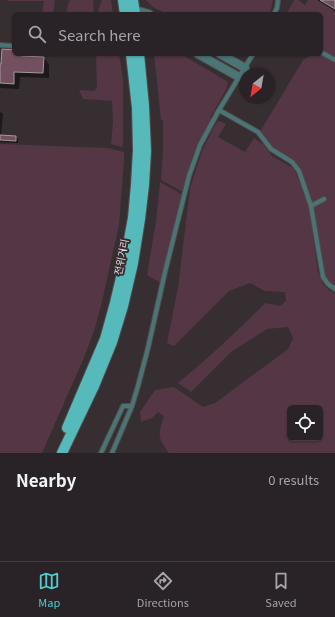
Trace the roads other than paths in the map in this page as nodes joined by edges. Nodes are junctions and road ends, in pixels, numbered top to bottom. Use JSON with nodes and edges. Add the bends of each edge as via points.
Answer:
{"nodes":[{"id":1,"x":123,"y":0,"type":"edge"},
{"id":2,"x":278,"y":0,"type":"edge"},
{"id":3,"x":132,"y":10,"type":"edge"},
{"id":4,"x":275,"y":12,"type":"edge"},
{"id":5,"x":0,"y":44,"type":"edge"},
{"id":6,"x":12,"y":46,"type":"edge"},
{"id":7,"x":323,"y":53,"type":"edge"},
{"id":8,"x":131,"y":56,"type":"edge"},
{"id":9,"x":139,"y":56,"type":"edge"},
{"id":10,"x":202,"y":56,"type":"edge"},
{"id":11,"x":224,"y":56,"type":"edge"},
{"id":12,"x":252,"y":56,"type":"edge"},
{"id":13,"x":335,"y":60,"type":"edge"},
{"id":14,"x":245,"y":68,"type":"joint"},
{"id":15,"x":239,"y":77,"type":"joint"},
{"id":16,"x":219,"y":110,"type":"junction"},
{"id":17,"x":324,"y":199,"type":"dead end"},
{"id":18,"x":311,"y":206,"type":"junction"},
{"id":19,"x":335,"y":289,"type":"edge"},
{"id":20,"x":132,"y":406,"type":"junction"},
{"id":21,"x":56,"y":453,"type":"edge"},
{"id":22,"x":62,"y":453,"type":"edge"},
{"id":23,"x":101,"y":453,"type":"edge"},
{"id":24,"x":112,"y":453,"type":"edge"}],
"edges":[{"from":1,"to":3,"type":"main road"},
{"from":2,"to":4,"type":"lane"},
{"from":5,"to":6,"type":"lane"},
{"from":7,"to":13,"type":"lane"},
{"from":8,"to":21,"type":"main road","name":"전위거리","via":[[137,108],[138,150],[133,218],[125,261],[105,339]]},
{"from":9,"to":22,"type":"main road","name":"전위거리","via":[[146,151],[133,263],[112,342]]},
{"from":10,"to":15,"type":"street"},
{"from":11,"to":14,"type":"street"},
{"from":12,"to":14,"type":"lane"},
{"from":15,"to":16,"type":"lane"},
{"from":16,"to":18,"type":"lane","via":[[258,132],[272,149],[292,162]]},
{"from":16,"to":20,"type":"lane","via":[[200,145],[190,176]]},
{"from":17,"to":18,"type":"lane"},
{"from":18,"to":19,"type":"lane","via":[[322,274],[328,284]]},
{"from":20,"to":23,"type":"lane","via":[[123,406]]},
{"from":20,"to":24,"type":"lane"}]}
